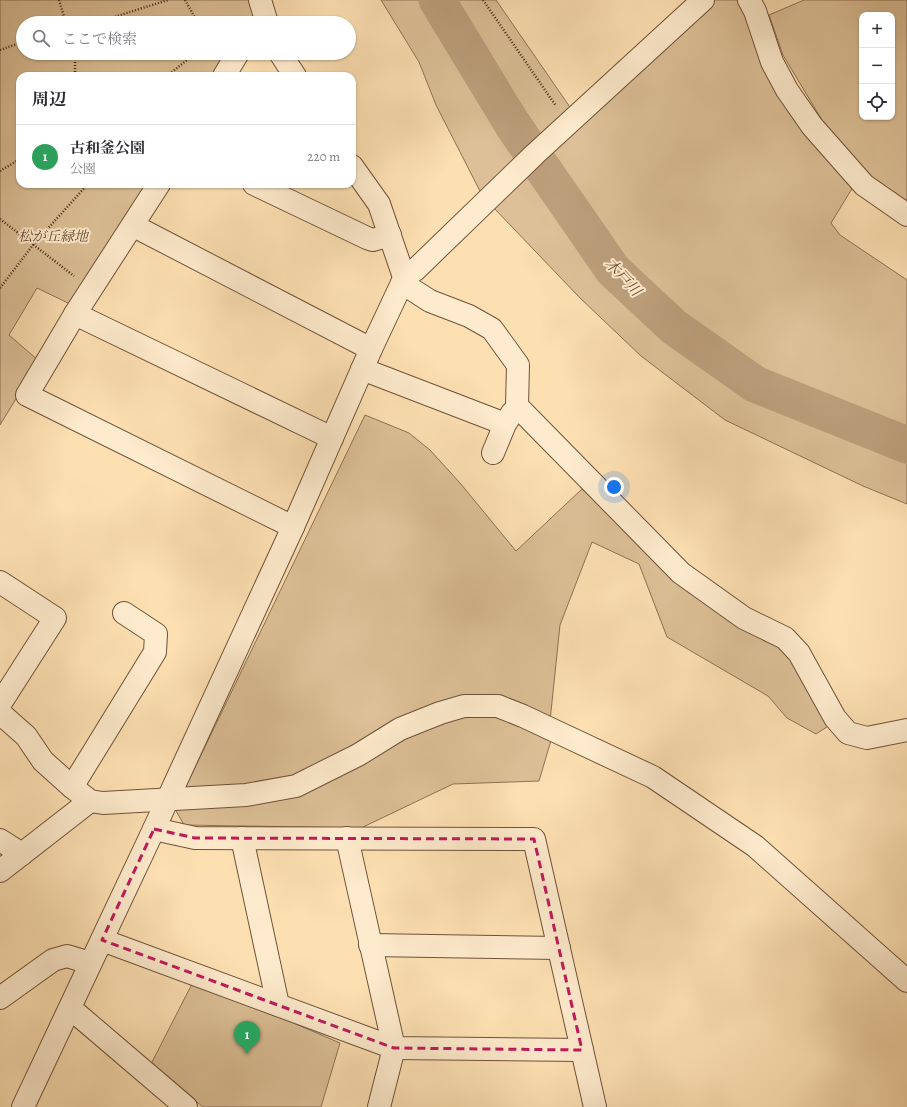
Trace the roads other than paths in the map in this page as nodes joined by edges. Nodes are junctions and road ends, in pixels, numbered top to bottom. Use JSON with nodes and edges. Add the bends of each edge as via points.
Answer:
{"nodes":[{"id":1,"x":703,"y":0,"type":"edge"},
{"id":2,"x":749,"y":0,"type":"edge"},
{"id":3,"x":234,"y":60,"type":"edge"},
{"id":4,"x":285,"y":60,"type":"edge"},
{"id":5,"x":226,"y":72,"type":"edge"},
{"id":6,"x":292,"y":72,"type":"edge"},
{"id":7,"x":356,"y":172,"type":"edge"},
{"id":8,"x":157,"y":188,"type":"edge"},
{"id":9,"x":262,"y":188,"type":"edge"},
{"id":10,"x":907,"y":215,"type":"edge"},
{"id":11,"x":134,"y":226,"type":"junction"},
{"id":12,"x":390,"y":235,"type":"junction"},
{"id":13,"x":403,"y":280,"type":"junction"},
{"id":14,"x":75,"y":314,"type":"junction"},
{"id":15,"x":367,"y":359,"type":"junction"},
{"id":16,"x":517,"y":406,"type":"junction"},
{"id":17,"x":505,"y":424,"type":"junction"},
{"id":18,"x":332,"y":438,"type":"junction"},
{"id":19,"x":493,"y":453,"type":"dead end"},
{"id":20,"x":293,"y":527,"type":"junction"},
{"id":21,"x":0,"y":582,"type":"edge"},
{"id":22,"x":124,"y":614,"type":"dead end"},
{"id":23,"x":0,"y":704,"type":"edge"},
{"id":24,"x":0,"y":713,"type":"edge"},
{"id":25,"x":907,"y":730,"type":"edge"},
{"id":26,"x":72,"y":788,"type":"junction"},
{"id":27,"x":168,"y":798,"type":"junction"},
{"id":28,"x":90,"y":801,"type":"junction"},
{"id":29,"x":154,"y":829,"type":"junction"},
{"id":30,"x":242,"y":838,"type":"junction"},
{"id":31,"x":347,"y":838,"type":"junction"},
{"id":32,"x":0,"y":840,"type":"edge"},
{"id":33,"x":22,"y":854,"type":"junction"},
{"id":34,"x":0,"y":871,"type":"edge"},
{"id":35,"x":102,"y":940,"type":"junction"},
{"id":36,"x":370,"y":945,"type":"junction"},
{"id":37,"x":559,"y":948,"type":"junction"},
{"id":38,"x":90,"y":964,"type":"junction"},
{"id":39,"x":907,"y":981,"type":"edge"},
{"id":40,"x":0,"y":998,"type":"edge"},
{"id":41,"x":278,"y":1005,"type":"junction"},
{"id":42,"x":70,"y":1008,"type":"junction"},
{"id":43,"x":394,"y":1048,"type":"junction"},
{"id":44,"x":582,"y":1050,"type":"junction"},
{"id":45,"x":24,"y":1106,"type":"edge"},
{"id":46,"x":186,"y":1107,"type":"edge"},
{"id":47,"x":379,"y":1107,"type":"edge"},
{"id":48,"x":595,"y":1107,"type":"edge"}],
"edges":[{"from":1,"to":13,"type":"street"},
{"from":2,"to":10,"type":"street","via":[[772,62],[786,90],[812,126],[864,185]]},
{"from":3,"to":5,"type":"street"},
{"from":4,"to":6,"type":"street"},
{"from":7,"to":12,"type":"street","via":[[379,204]]},
{"from":8,"to":11,"type":"street"},
{"from":9,"to":12,"type":"street","via":[[367,238],[373,240]]},
{"from":11,"to":14,"type":"street"},
{"from":11,"to":15,"type":"street"},
{"from":12,"to":13,"type":"street"},
{"from":13,"to":15,"type":"street"},
{"from":13,"to":16,"type":"street","via":[[430,301],[469,316],[492,329],[518,365]]},
{"from":14,"to":18,"type":"street"},
{"from":14,"to":20,"type":"street","via":[[27,396]]},
{"from":15,"to":17,"type":"street"},
{"from":15,"to":18,"type":"street"},
{"from":16,"to":17,"type":"street"},
{"from":16,"to":25,"type":"street","via":[[681,573],[744,618],[785,638],[799,653],[835,718],[848,733],[867,738]]},
{"from":17,"to":19,"type":"street"},
{"from":18,"to":20,"type":"street"},
{"from":20,"to":27,"type":"street"},
{"from":21,"to":23,"type":"street","via":[[55,618]]},
{"from":22,"to":26,"type":"street","via":[[156,634],[156,652]]},
{"from":24,"to":26,"type":"street","via":[[26,736],[43,761]]},
{"from":26,"to":28,"type":"street"},
{"from":27,"to":28,"type":"street","via":[[103,803]]},
{"from":27,"to":29,"type":"street"},
{"from":27,"to":39,"type":"street","via":[[246,795],[296,786],[358,755],[400,729],[440,713],[464,706],[498,706],[660,781],[755,846]]},
{"from":28,"to":33,"type":"street"},
{"from":29,"to":30,"type":"street","via":[[195,838]]},
{"from":29,"to":35,"type":"street"},
{"from":30,"to":31,"type":"street"},
{"from":30,"to":41,"type":"street"},
{"from":31,"to":36,"type":"street"},
{"from":31,"to":37,"type":"street","via":[[534,839]]},
{"from":32,"to":33,"type":"street"},
{"from":33,"to":34,"type":"street"},
{"from":35,"to":38,"type":"street"},
{"from":35,"to":41,"type":"street"},
{"from":36,"to":37,"type":"street"},
{"from":36,"to":43,"type":"street"},
{"from":37,"to":44,"type":"street"},
{"from":38,"to":40,"type":"street","via":[[67,956],[53,960]]},
{"from":38,"to":42,"type":"street"},
{"from":41,"to":43,"type":"street"},
{"from":42,"to":45,"type":"street"},
{"from":42,"to":46,"type":"street"},
{"from":43,"to":44,"type":"street"},
{"from":43,"to":47,"type":"street"},
{"from":44,"to":48,"type":"street"}]}
